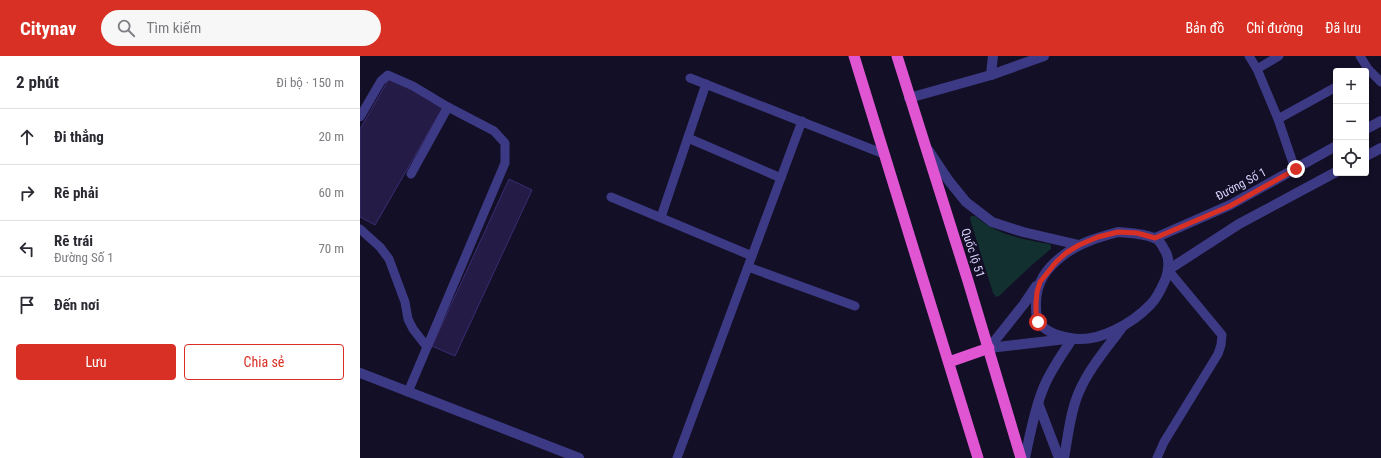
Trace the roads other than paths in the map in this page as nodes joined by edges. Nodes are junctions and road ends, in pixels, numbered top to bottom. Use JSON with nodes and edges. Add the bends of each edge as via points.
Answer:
{"nodes":[{"id":1,"x":854,"y":56,"type":"edge"},
{"id":2,"x":897,"y":56,"type":"edge"},
{"id":3,"x":993,"y":56,"type":"edge"},
{"id":4,"x":1044,"y":56,"type":"edge"},
{"id":5,"x":1249,"y":56,"type":"edge"},
{"id":6,"x":1279,"y":56,"type":"edge"},
{"id":7,"x":1360,"y":56,"type":"edge"},
{"id":8,"x":1365,"y":68,"type":"edge"},
{"id":9,"x":1257,"y":69,"type":"junction"},
{"id":10,"x":1369,"y":72,"type":"edge"},
{"id":11,"x":991,"y":75,"type":"junction"},
{"id":12,"x":690,"y":78,"type":"dead end"},
{"id":13,"x":1381,"y":82,"type":"edge"},
{"id":14,"x":706,"y":84,"type":"junction"},
{"id":15,"x":1333,"y":89,"type":"edge"},
{"id":16,"x":909,"y":98,"type":"junction"},
{"id":17,"x":448,"y":107,"type":"junction"},
{"id":18,"x":360,"y":117,"type":"edge"},
{"id":19,"x":1278,"y":118,"type":"junction"},
{"id":20,"x":802,"y":121,"type":"junction"},
{"id":21,"x":1381,"y":121,"type":"edge"},
{"id":22,"x":1369,"y":127,"type":"edge"},
{"id":23,"x":688,"y":138,"type":"junction"},
{"id":24,"x":923,"y":141,"type":"junction"},
{"id":25,"x":1333,"y":148,"type":"edge"},
{"id":26,"x":1381,"y":148,"type":"edge"},
{"id":27,"x":884,"y":154,"type":"junction"},
{"id":28,"x":1369,"y":154,"type":"edge"},
{"id":29,"x":1296,"y":169,"type":"junction"},
{"id":30,"x":411,"y":174,"type":"dead end"},
{"id":31,"x":1333,"y":174,"type":"edge"},
{"id":32,"x":781,"y":178,"type":"junction"},
{"id":33,"x":612,"y":197,"type":"dead end"},
{"id":34,"x":660,"y":218,"type":"junction"},
{"id":35,"x":360,"y":229,"type":"edge"},
{"id":36,"x":1155,"y":238,"type":"junction"},
{"id":37,"x":1079,"y":245,"type":"junction"},
{"id":38,"x":752,"y":256,"type":"junction"},
{"id":39,"x":748,"y":267,"type":"junction"},
{"id":40,"x":1168,"y":270,"type":"junction"},
{"id":41,"x":1040,"y":282,"type":"junction"},
{"id":42,"x":855,"y":306,"type":"dead end"},
{"id":43,"x":1123,"y":326,"type":"junction"},
{"id":44,"x":1072,"y":339,"type":"junction"},
{"id":45,"x":427,"y":347,"type":"junction"},
{"id":46,"x":989,"y":348,"type":"junction"},
{"id":47,"x":949,"y":362,"type":"junction"},
{"id":48,"x":360,"y":374,"type":"edge"},
{"id":49,"x":408,"y":392,"type":"junction"},
{"id":50,"x":1038,"y":403,"type":"junction"},
{"id":51,"x":579,"y":458,"type":"edge"},
{"id":52,"x":677,"y":458,"type":"edge"},
{"id":53,"x":978,"y":458,"type":"edge"},
{"id":54,"x":1021,"y":458,"type":"edge"},
{"id":55,"x":1025,"y":458,"type":"edge"},
{"id":56,"x":1059,"y":458,"type":"edge"},
{"id":57,"x":1064,"y":458,"type":"edge"},
{"id":58,"x":1157,"y":458,"type":"edge"}],
"edges":[{"from":1,"to":27,"type":"highway"},
{"from":2,"to":16,"type":"highway","name":"Quốc lộ 51"},
{"from":3,"to":11,"type":"street"},
{"from":4,"to":11,"type":"street"},
{"from":5,"to":9,"type":"lane"},
{"from":6,"to":9,"type":"lane"},
{"from":7,"to":8,"type":"lane"},
{"from":9,"to":19,"type":"lane"},
{"from":10,"to":13,"type":"lane"},
{"from":11,"to":16,"type":"street"},
{"from":12,"to":14,"type":"lane"},
{"from":14,"to":20,"type":"lane"},
{"from":14,"to":23,"type":"lane"},
{"from":15,"to":19,"type":"lane"},
{"from":16,"to":24,"type":"highway","name":"Quốc lộ 51"},
{"from":17,"to":18,"type":"lane","via":[[414,86],[388,75],[381,81]]},
{"from":17,"to":30,"type":"lane"},
{"from":17,"to":45,"type":"lane","via":[[494,131],[505,143],[505,163]]},
{"from":19,"to":29,"type":"lane"},
{"from":20,"to":27,"type":"lane"},
{"from":20,"to":32,"type":"lane"},
{"from":21,"to":22,"type":"street"},
{"from":23,"to":32,"type":"lane"},
{"from":23,"to":34,"type":"lane"},
{"from":24,"to":37,"type":"street","via":[[966,202],[992,222]]},
{"from":24,"to":46,"type":"highway","name":"Quốc lộ 51"},
{"from":25,"to":29,"type":"street","name":"Đường Số 1"},
{"from":26,"to":28,"type":"street"},
{"from":27,"to":47,"type":"highway"},
{"from":29,"to":36,"type":"street","name":"Đường Số 1","via":[[1230,206]]},
{"from":31,"to":40,"type":"street","via":[[1239,224]]},
{"from":32,"to":38,"type":"lane"},
{"from":33,"to":34,"type":"lane"},
{"from":34,"to":38,"type":"lane"},
{"from":35,"to":45,"type":"lane","via":[[389,259],[405,302],[408,319]]},
{"from":36,"to":37,"type":"street","via":[[1137,233],[1118,232]]},
{"from":36,"to":40,"type":"street","via":[[1166,252]]},
{"from":37,"to":41,"type":"street","via":[[1056,262]]},
{"from":38,"to":39,"type":"lane"},
{"from":39,"to":42,"type":"lane"},
{"from":39,"to":52,"type":"lane"},
{"from":40,"to":43,"type":"street","via":[[1162,287],[1152,303]]},
{"from":40,"to":58,"type":"lane","via":[[1222,335],[1218,354],[1164,442]]},
{"from":41,"to":44,"type":"street","via":[[1036,303],[1038,322],[1052,333]]},
{"from":41,"to":46,"type":"street"},
{"from":43,"to":44,"type":"street","via":[[1098,336]]},
{"from":43,"to":57,"type":"street","via":[[1086,378],[1078,394]]},
{"from":44,"to":46,"type":"street"},
{"from":44,"to":50,"type":"street","via":[[1051,372]]},
{"from":45,"to":49,"type":"lane"},
{"from":46,"to":47,"type":"highway"},
{"from":46,"to":54,"type":"highway","name":"Quốc lộ 51"},
{"from":47,"to":53,"type":"highway"},
{"from":48,"to":49,"type":"street"},
{"from":49,"to":51,"type":"street"},
{"from":50,"to":55,"type":"street"},
{"from":50,"to":56,"type":"street"}]}
